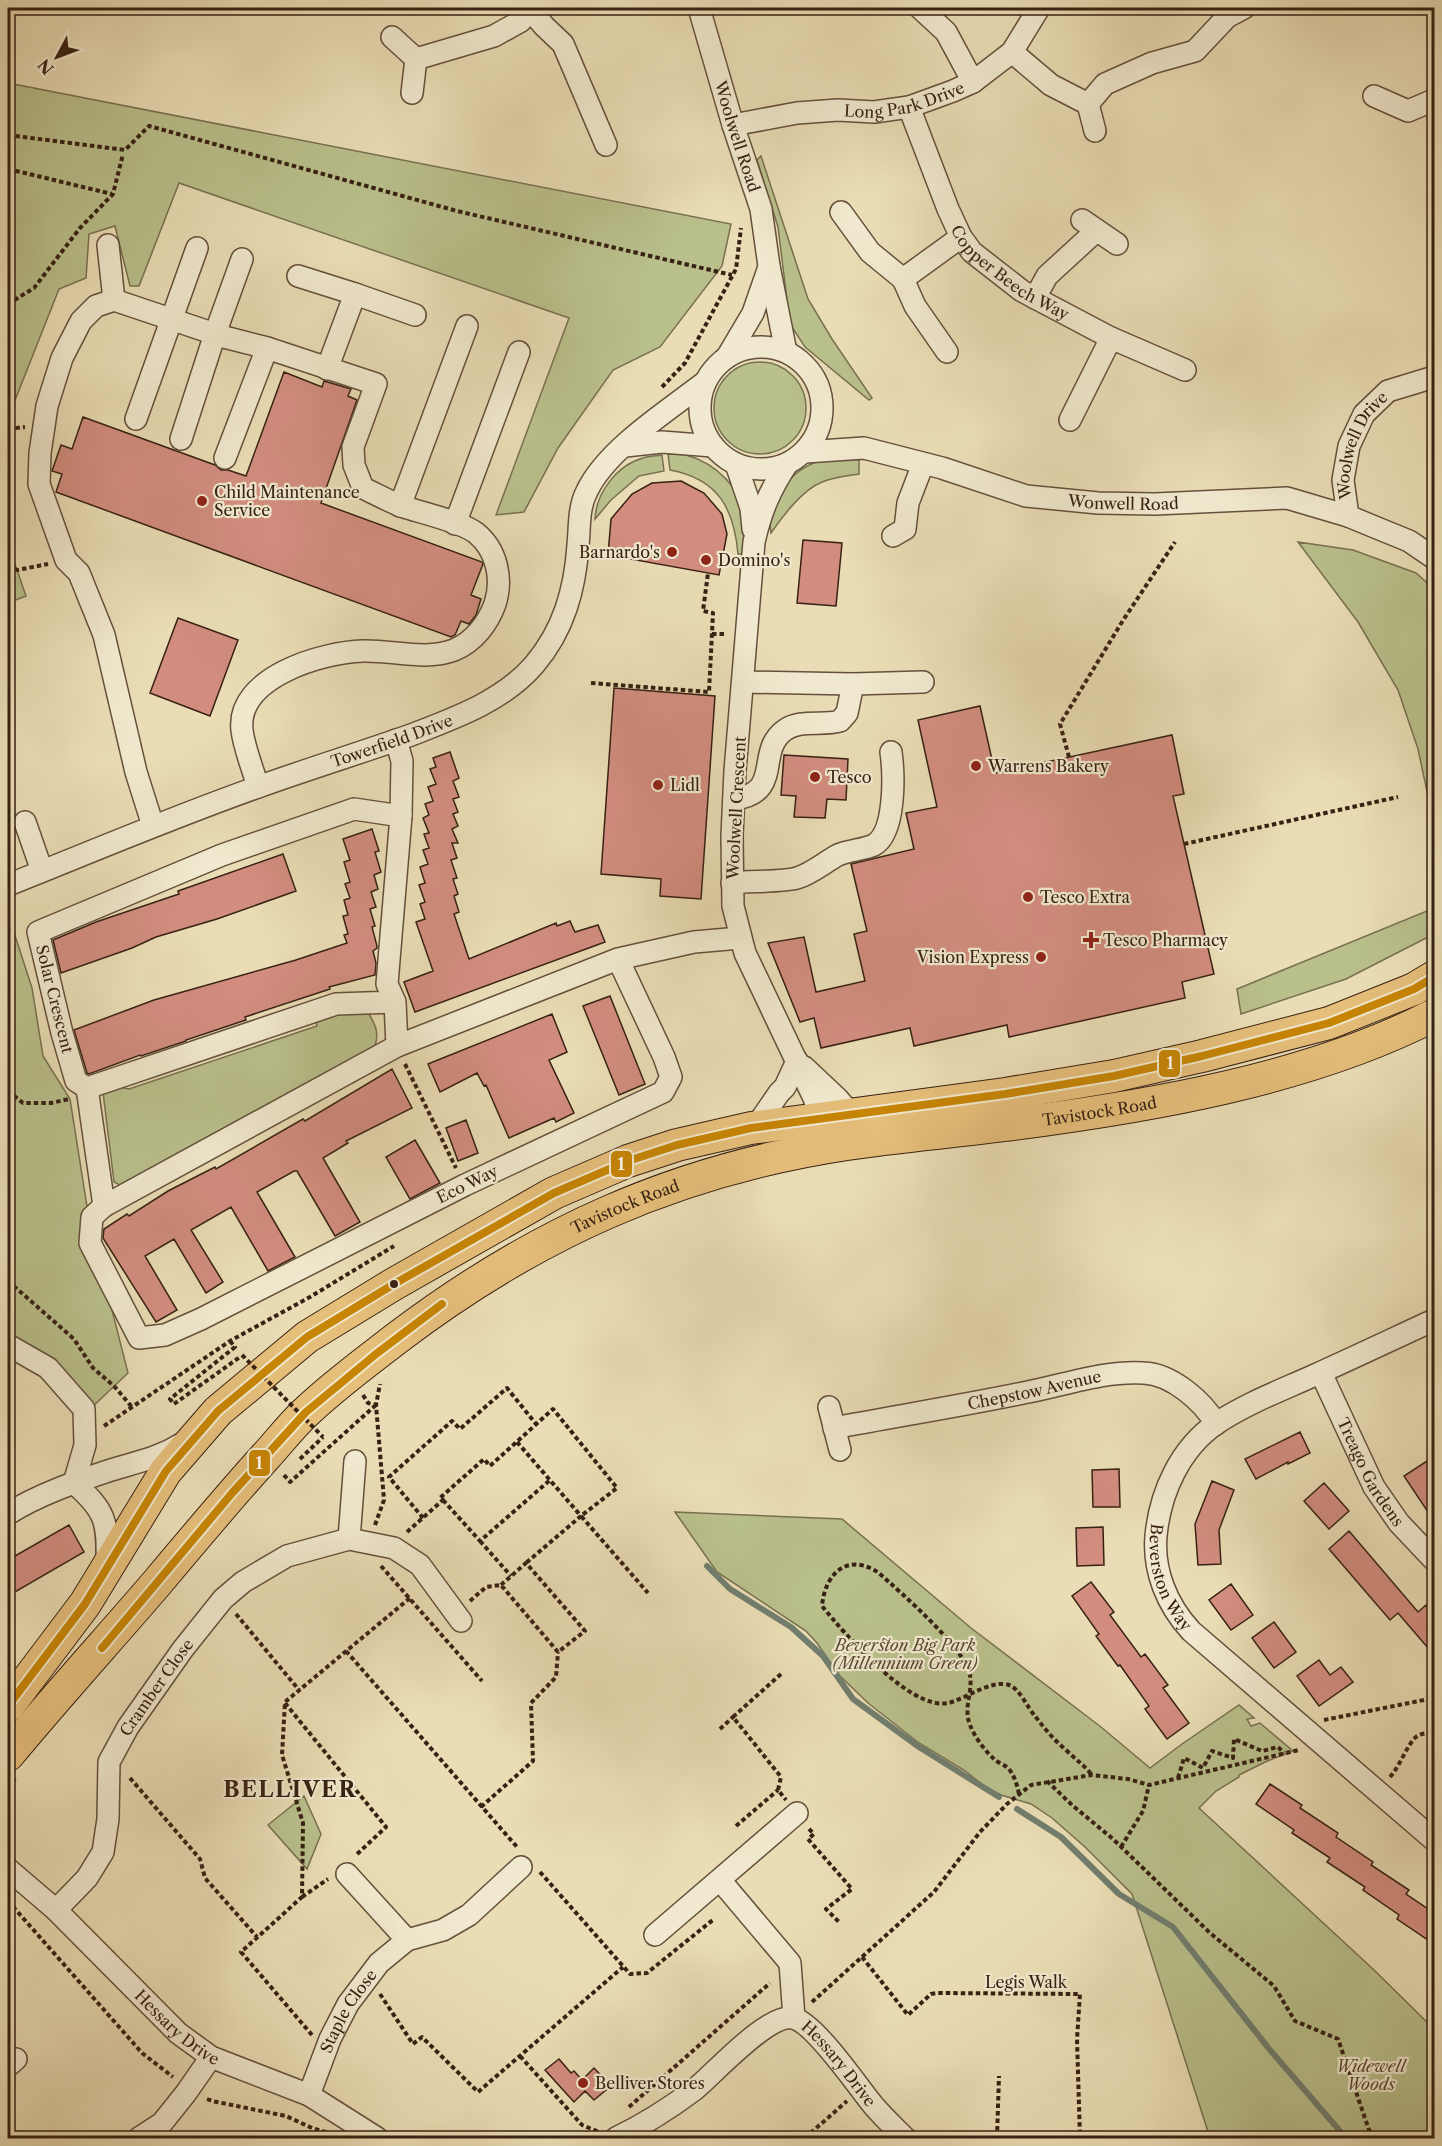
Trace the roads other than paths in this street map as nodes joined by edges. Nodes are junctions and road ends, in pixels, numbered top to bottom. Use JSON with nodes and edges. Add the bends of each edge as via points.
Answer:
{"nodes":[{"id":1,"x":529,"y":8,"type":"edge"},
{"id":2,"x":699,"y":8,"type":"edge"},
{"id":3,"x":920,"y":8,"type":"edge"},
{"id":4,"x":1039,"y":8,"type":"edge"},
{"id":5,"x":1244,"y":8,"type":"edge"},
{"id":6,"x":392,"y":37,"type":"dead end"},
{"id":7,"x":1011,"y":52,"type":"junction"},
{"id":8,"x":416,"y":59,"type":"junction"},
{"id":9,"x":973,"y":82,"type":"junction"},
{"id":10,"x":412,"y":93,"type":"dead end"},
{"id":11,"x":1374,"y":96,"type":"dead end"},
{"id":12,"x":1434,"y":100,"type":"edge"},
{"id":13,"x":1088,"y":104,"type":"junction"},
{"id":14,"x":909,"y":106,"type":"junction"},
{"id":15,"x":733,"y":125,"type":"junction"},
{"id":16,"x":1095,"y":131,"type":"dead end"},
{"id":17,"x":606,"y":146,"type":"dead end"},
{"id":18,"x":841,"y":212,"type":"dead end"},
{"id":19,"x":961,"y":237,"type":"junction"},
{"id":20,"x":1117,"y":243,"type":"dead end"},
{"id":21,"x":108,"y":245,"type":"dead end"},
{"id":22,"x":196,"y":248,"type":"dead end"},
{"id":23,"x":242,"y":259,"type":"dead end"},
{"id":24,"x":769,"y":266,"type":"junction"},
{"id":25,"x":298,"y":276,"type":"dead end"},
{"id":26,"x":903,"y":279,"type":"junction"},
{"id":27,"x":355,"y":294,"type":"junction"},
{"id":28,"x":1035,"y":298,"type":"junction"},
{"id":29,"x":114,"y":300,"type":"junction"},
{"id":30,"x":415,"y":315,"type":"dead end"},
{"id":31,"x":172,"y":320,"type":"junction"},
{"id":32,"x":467,"y":326,"type":"dead end"},
{"id":33,"x":215,"y":334,"type":"junction"},
{"id":34,"x":1111,"y":338,"type":"junction"},
{"id":35,"x":267,"y":348,"type":"junction"},
{"id":36,"x":519,"y":352,"type":"dead end"},
{"id":37,"x":786,"y":352,"type":"junction"},
{"id":38,"x":947,"y":352,"type":"dead end"},
{"id":39,"x":727,"y":357,"type":"junction"},
{"id":40,"x":327,"y":369,"type":"junction"},
{"id":41,"x":1185,"y":370,"type":"dead end"},
{"id":42,"x":1434,"y":377,"type":"edge"},
{"id":43,"x":705,"y":382,"type":"junction"},
{"id":44,"x":136,"y":419,"type":"dead end"},
{"id":45,"x":1070,"y":420,"type":"dead end"},
{"id":46,"x":181,"y":439,"type":"dead end"},
{"id":47,"x":625,"y":446,"type":"junction"},
{"id":48,"x":713,"y":447,"type":"junction"},
{"id":49,"x":805,"y":452,"type":"junction"},
{"id":50,"x":225,"y":458,"type":"dead end"},
{"id":51,"x":736,"y":464,"type":"junction"},
{"id":52,"x":787,"y":464,"type":"junction"},
{"id":53,"x":932,"y":466,"type":"junction"},
{"id":54,"x":400,"y":506,"type":"junction"},
{"id":55,"x":1348,"y":516,"type":"junction"},
{"id":56,"x":455,"y":524,"type":"junction"},
{"id":57,"x":893,"y":536,"type":"dead end"},
{"id":58,"x":754,"y":542,"type":"junction"},
{"id":59,"x":1434,"y":558,"type":"edge"},
{"id":60,"x":743,"y":682,"type":"junction"},
{"id":61,"x":923,"y":682,"type":"dead end"},
{"id":62,"x":853,"y":684,"type":"junction"},
{"id":63,"x":396,"y":740,"type":"junction"},
{"id":64,"x":891,"y":752,"type":"dead end"},
{"id":65,"x":258,"y":787,"type":"junction"},
{"id":66,"x":734,"y":799,"type":"junction"},
{"id":67,"x":400,"y":816,"type":"junction"},
{"id":68,"x":25,"y":822,"type":"dead end"},
{"id":69,"x":153,"y":826,"type":"junction"},
{"id":70,"x":42,"y":871,"type":"junction"},
{"id":71,"x":732,"y":882,"type":"junction"},
{"id":72,"x":8,"y":885,"type":"edge"},
{"id":73,"x":740,"y":938,"type":"junction"},
{"id":74,"x":618,"y":959,"type":"junction"},
{"id":75,"x":1434,"y":977,"type":"edge"},
{"id":76,"x":395,"y":1002,"type":"junction"},
{"id":77,"x":1434,"y":1014,"type":"edge"},
{"id":78,"x":397,"y":1046,"type":"junction"},
{"id":79,"x":797,"y":1061,"type":"junction"},
{"id":80,"x":87,"y":1088,"type":"junction"},
{"id":81,"x":851,"y":1114,"type":"junction"},
{"id":82,"x":820,"y":1118,"type":"junction"},
{"id":83,"x":756,"y":1128,"type":"junction"},
{"id":84,"x":809,"y":1152,"type":"junction"},
{"id":85,"x":98,"y":1212,"type":"junction"},
{"id":86,"x":1434,"y":1320,"type":"edge"},
{"id":87,"x":8,"y":1345,"type":"edge"},
{"id":88,"x":1321,"y":1373,"type":"junction"},
{"id":89,"x":829,"y":1407,"type":"dead end"},
{"id":90,"x":1216,"y":1424,"type":"junction"},
{"id":91,"x":834,"y":1428,"type":"junction"},
{"id":92,"x":201,"y":1431,"type":"junction"},
{"id":93,"x":840,"y":1450,"type":"dead end"},
{"id":94,"x":354,"y":1461,"type":"dead end"},
{"id":95,"x":74,"y":1483,"type":"junction"},
{"id":96,"x":8,"y":1514,"type":"edge"},
{"id":97,"x":359,"y":1541,"type":"junction"},
{"id":98,"x":1434,"y":1560,"type":"edge"},
{"id":99,"x":107,"y":1569,"type":"junction"},
{"id":100,"x":458,"y":1617,"type":"road end"},
{"id":101,"x":8,"y":1706,"type":"edge"},
{"id":102,"x":13,"y":1752,"type":"edge"},
{"id":103,"x":797,"y":1813,"type":"dead end"},
{"id":104,"x":1434,"y":1840,"type":"edge"},
{"id":105,"x":9,"y":1868,"type":"edge"},
{"id":106,"x":529,"y":1868,"type":"road end"},
{"id":107,"x":344,"y":1871,"type":"road end"},
{"id":108,"x":720,"y":1880,"type":"junction"},
{"id":109,"x":56,"y":1910,"type":"junction"},
{"id":110,"x":655,"y":1935,"type":"dead end"},
{"id":111,"x":407,"y":1940,"type":"junction"},
{"id":112,"x":794,"y":2018,"type":"junction"},
{"id":113,"x":211,"y":2057,"type":"junction"},
{"id":114,"x":309,"y":2095,"type":"junction"},
{"id":115,"x":140,"y":2139,"type":"edge"},
{"id":116,"x":377,"y":2139,"type":"edge"},
{"id":117,"x":616,"y":2139,"type":"edge"},
{"id":118,"x":905,"y":2139,"type":"edge"}],
"edges":[{"from":1,"to":8,"type":"street","via":[[522,21],[494,36]]},
{"from":1,"to":17,"type":"street","via":[[562,44]]},
{"from":2,"to":15,"type":"street","name":"Woolwell Road"},
{"from":3,"to":9,"type":"street","via":[[946,32]]},
{"from":4,"to":7,"type":"street","name":"Long Park Drive"},
{"from":5,"to":13,"type":"street","via":[[1227,17],[1195,51],[1152,63],[1106,84]]},
{"from":6,"to":8,"type":"street"},
{"from":7,"to":9,"type":"street","name":"Long Park Drive"},
{"from":7,"to":13,"type":"street","via":[[1051,85]]},
{"from":8,"to":10,"type":"street"},
{"from":9,"to":14,"type":"street","name":"Long Park Drive"},
{"from":11,"to":12,"type":"street","via":[[1408,111]]},
{"from":13,"to":16,"type":"street"},
{"from":14,"to":15,"type":"street","name":"Long Park Drive","via":[[874,112],[797,113]]},
{"from":14,"to":19,"type":"street","name":"Copper Beech Way"},
{"from":15,"to":24,"type":"street","name":"Woolwell Road","via":[[761,209]]},
{"from":18,"to":26,"type":"street","via":[[870,252]]},
{"from":19,"to":26,"type":"street"},
{"from":19,"to":28,"type":"street","name":"Copper Beech Way","via":[[972,252]]},
{"from":20,"to":28,"type":"street","via":[[1089,226],[1047,276]]},
{"from":21,"to":29,"type":"street"},
{"from":22,"to":31,"type":"street"},
{"from":23,"to":33,"type":"street"},
{"from":24,"to":37,"type":"street","name":"Woolwell Road"},
{"from":24,"to":39,"type":"street","name":"Woolwell Road","via":[[753,313]]},
{"from":25,"to":27,"type":"street"},
{"from":26,"to":38,"type":"street","via":[[915,306]]},
{"from":27,"to":30,"type":"street"},
{"from":27,"to":40,"type":"street"},
{"from":28,"to":34,"type":"street","name":"Copper Beech Way"},
{"from":29,"to":31,"type":"street"},
{"from":29,"to":69,"type":"street","via":[[96,306],[81,321],[62,358],[47,406],[39,484],[66,560],[79,573],[104,635],[136,772]]},
{"from":31,"to":33,"type":"street"},
{"from":31,"to":44,"type":"street"},
{"from":32,"to":54,"type":"street"},
{"from":33,"to":35,"type":"street"},
{"from":33,"to":46,"type":"street"},
{"from":34,"to":41,"type":"street","name":"Copper Beech Way"},
{"from":34,"to":45,"type":"street"},
{"from":35,"to":40,"type":"street"},
{"from":35,"to":50,"type":"street"},
{"from":36,"to":56,"type":"street"},
{"from":37,"to":39,"type":"street","via":[[756,346]]},
{"from":37,"to":49,"type":"street","via":[[814,376],[823,402],[820,429]]},
{"from":39,"to":43,"type":"street"},
{"from":40,"to":54,"type":"street","via":[[376,384],[353,447],[354,465],[363,488]]},
{"from":42,"to":55,"type":"street","name":"Woolwell Drive","via":[[1388,391],[1364,414],[1349,446],[1343,480]]},
{"from":43,"to":47,"type":"street","name":"Towerfield Drive"},
{"from":43,"to":48,"type":"street","via":[[700,416]]},
{"from":47,"to":48,"type":"street","via":[[662,442]]},
{"from":47,"to":63,"type":"street","name":"Towerfield Drive","via":[[598,473],[586,492],[569,605],[534,664],[509,688],[466,714]]},
{"from":48,"to":51,"type":"street"},
{"from":49,"to":52,"type":"street"},
{"from":49,"to":53,"type":"street","name":"Wonwell Road","via":[[864,448]]},
{"from":51,"to":52,"type":"street","via":[[765,470]]},
{"from":51,"to":58,"type":"street","name":"Woolwell Crescent","via":[[751,508]]},
{"from":52,"to":58,"type":"street","name":"Woolwell Crescent","via":[[762,510]]},
{"from":53,"to":55,"type":"street","name":"Wonwell Road","via":[[1026,496],[1155,504],[1287,498]]},
{"from":53,"to":57,"type":"street","via":[[908,503],[905,529]]},
{"from":54,"to":56,"type":"street"},
{"from":55,"to":59,"type":"street","name":"Wonwell Road","via":[[1409,541]]},
{"from":56,"to":65,"type":"street","via":[[476,533],[490,549],[498,568],[498,594],[490,617],[475,636],[454,650],[424,655],[363,651],[304,662],[273,677],[245,707],[242,729]]},
{"from":58,"to":60,"type":"street","name":"Woolwell Crescent"},
{"from":60,"to":62,"type":"street"},
{"from":60,"to":66,"type":"street","name":"Woolwell Crescent"},
{"from":61,"to":62,"type":"street"},
{"from":62,"to":66,"type":"street","via":[[847,713],[840,721],[800,724],[784,730],[768,757],[764,783],[750,797]]},
{"from":63,"to":65,"type":"street","name":"Towerfield Drive"},
{"from":63,"to":67,"type":"street","via":[[402,761]]},
{"from":64,"to":71,"type":"street","via":[[891,808],[880,839],[873,845],[839,855],[797,878]]},
{"from":65,"to":69,"type":"street","name":"Towerfield Drive"},
{"from":66,"to":71,"type":"street","name":"Woolwell Crescent"},
{"from":67,"to":76,"type":"street","via":[[387,984]]},
{"from":67,"to":80,"type":"street","name":"Solar Crescent","via":[[354,809],[222,855],[38,932],[76,1081]]},
{"from":68,"to":70,"type":"street"},
{"from":69,"to":70,"type":"street","name":"Towerfield Drive"},
{"from":70,"to":72,"type":"street","name":"Towerfield Drive"},
{"from":71,"to":73,"type":"street","name":"Woolwell Crescent"},
{"from":73,"to":74,"type":"street","via":[[694,942]]},
{"from":73,"to":79,"type":"street","name":"Woolwell Crescent"},
{"from":74,"to":78,"type":"street"},
{"from":74,"to":85,"type":"street","name":"Eco Way","via":[[671,1077],[663,1092],[465,1185],[201,1319],[165,1335],[139,1338],[90,1243]]},
{"from":75,"to":81,"type":"highway","name":"Tavistock Road","via":[[1329,1023],[1202,1056],[1081,1081]]},
{"from":76,"to":78,"type":"street"},
{"from":76,"to":80,"type":"street","via":[[336,1004]]},
{"from":77,"to":84,"type":"highway","name":"Tavistock Road","via":[[1332,1058],[1241,1084],[1020,1123],[845,1144]]},
{"from":78,"to":85,"type":"street"},
{"from":79,"to":81,"type":"street","name":"Woolwell Crescent"},
{"from":79,"to":82,"type":"street"},
{"from":79,"to":83,"type":"street","via":[[785,1087]]},
{"from":80,"to":85,"type":"street"},
{"from":81,"to":82,"type":"highway","name":"Tavistock Road"},
{"from":82,"to":83,"type":"highway","name":"Tavistock Road"},
{"from":82,"to":84,"type":"street"},
{"from":83,"to":92,"type":"highway","name":"Tavistock Road","via":[[677,1145],[554,1193],[307,1337],[218,1411]]},
{"from":84,"to":102,"type":"highway","name":"Tavistock Road","via":[[717,1172],[591,1219],[533,1248],[444,1302],[375,1354],[306,1412],[233,1492]]},
{"from":86,"to":88,"type":"street","name":"Beverston Way"},
{"from":87,"to":95,"type":"street","via":[[48,1368],[84,1409],[85,1445]]},
{"from":88,"to":90,"type":"street","name":"Beverston Way"},
{"from":88,"to":98,"type":"street","name":"Treago Gardens","via":[[1374,1486],[1399,1523]]},
{"from":89,"to":91,"type":"street"},
{"from":90,"to":91,"type":"street","name":"Chepstow Avenue","via":[[1190,1394],[1146,1373],[1106,1376]]},
{"from":90,"to":104,"type":"street","name":"Beverston Way","via":[[1197,1442],[1171,1478],[1157,1519],[1155,1545],[1167,1597],[1191,1631]]},
{"from":91,"to":93,"type":"street"},
{"from":92,"to":95,"type":"street","name":"Tavistock Road","via":[[165,1454]]},
{"from":92,"to":99,"type":"highway","name":"Tavistock Road","via":[[166,1471]]},
{"from":94,"to":97,"type":"street"},
{"from":95,"to":96,"type":"street","name":"Tavistock Road"},
{"from":95,"to":99,"type":"street","via":[[102,1512],[108,1532]]},
{"from":97,"to":100,"type":"street","name":"Cramber Close","via":[[391,1547],[420,1565]]},
{"from":97,"to":109,"type":"street","name":"Cramber Close","via":[[287,1556],[243,1582],[224,1599],[183,1649],[128,1727],[109,1762],[103,1852],[87,1878]]},
{"from":99,"to":101,"type":"highway","name":"Tavistock Road"},
{"from":103,"to":108,"type":"street"},
{"from":105,"to":109,"type":"street","name":"Hessary Drive"},
{"from":106,"to":111,"type":"street","name":"Staple Close","via":[[469,1915],[442,1930]]},
{"from":107,"to":111,"type":"street"},
{"from":108,"to":110,"type":"street"},
{"from":108,"to":112,"type":"street","name":"Hessary Drive","via":[[790,1963]]},
{"from":109,"to":113,"type":"street","name":"Hessary Drive","via":[[178,2033]]},
{"from":111,"to":114,"type":"street","name":"Staple Close","via":[[379,1963],[348,2004]]},
{"from":112,"to":117,"type":"street","name":"Hessary Drive","via":[[778,2019],[695,2089]]},
{"from":112,"to":118,"type":"street","name":"Hessary Drive","via":[[812,2031]]},
{"from":113,"to":114,"type":"street","name":"Hessary Drive"},
{"from":113,"to":115,"type":"street","via":[[162,2123]]},
{"from":114,"to":116,"type":"street","name":"Hessary Drive"}]}
